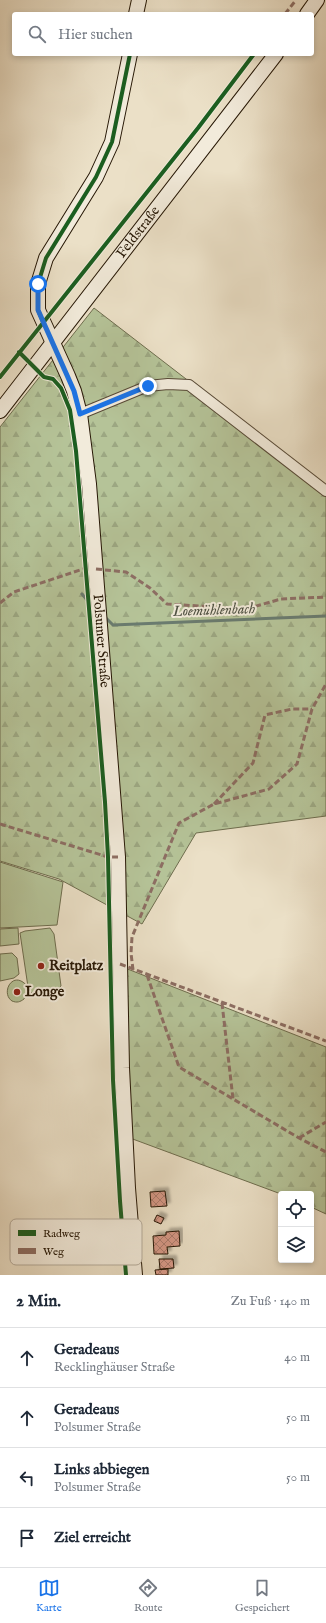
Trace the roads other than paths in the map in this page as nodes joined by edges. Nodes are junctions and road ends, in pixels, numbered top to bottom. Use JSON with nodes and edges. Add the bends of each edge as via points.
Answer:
{"nodes":[{"id":1,"x":139,"y":0,"type":"edge"},
{"id":2,"x":318,"y":0,"type":"edge"},
{"id":3,"x":136,"y":12,"type":"edge"},
{"id":4,"x":309,"y":12,"type":"edge"},
{"id":5,"x":130,"y":56,"type":"edge"},
{"id":6,"x":274,"y":56,"type":"edge"},
{"id":7,"x":52,"y":343,"type":"junction"},
{"id":8,"x":0,"y":411,"type":"edge"},
{"id":9,"x":80,"y":414,"type":"junction"},
{"id":10,"x":326,"y":491,"type":"edge"},
{"id":11,"x":130,"y":1219,"type":"edge"},
{"id":12,"x":134,"y":1265,"type":"edge"},
{"id":13,"x":135,"y":1275,"type":"edge"}],
"edges":[{"from":1,"to":3,"type":"street"},
{"from":2,"to":4,"type":"street"},
{"from":5,"to":7,"type":"street","name":"Polsumer Straße","via":[[112,142],[96,177],[46,258],[38,284],[38,310]]},
{"from":6,"to":7,"type":"street","name":"Feldstraße"},
{"from":7,"to":8,"type":"street","name":"Feldstraße"},
{"from":7,"to":9,"type":"street","name":"Polsumer Straße","via":[[74,391]]},
{"from":9,"to":10,"type":"street","via":[[148,386],[189,385]]},
{"from":9,"to":11,"type":"street","name":"Polsumer Straße","via":[[90,499],[118,857],[122,1068]]},
{"from":12,"to":13,"type":"street","name":"Polsumer Straße"}]}
